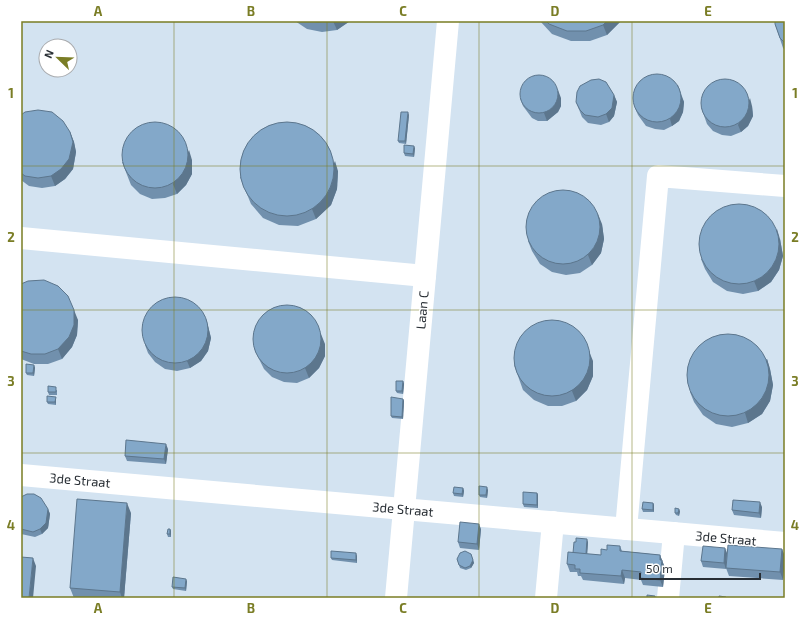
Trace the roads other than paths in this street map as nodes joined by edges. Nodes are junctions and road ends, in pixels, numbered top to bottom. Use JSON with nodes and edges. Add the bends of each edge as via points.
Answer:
{"nodes":[{"id":1,"x":448,"y":21,"type":"edge"},
{"id":2,"x":785,"y":186,"type":"edge"},
{"id":3,"x":21,"y":238,"type":"edge"},
{"id":4,"x":425,"y":276,"type":"junction"},
{"id":5,"x":21,"y":475,"type":"edge"},
{"id":6,"x":404,"y":509,"type":"junction"},
{"id":7,"x":553,"y":522,"type":"junction"},
{"id":8,"x":626,"y":529,"type":"junction"},
{"id":9,"x":674,"y":534,"type":"junction"},
{"id":10,"x":785,"y":543,"type":"edge"},
{"id":11,"x":396,"y":598,"type":"edge"},
{"id":12,"x":546,"y":598,"type":"edge"},
{"id":13,"x":668,"y":598,"type":"edge"}],
"edges":[{"from":1,"to":4,"type":"lane","name":"Laan C"},
{"from":2,"to":8,"type":"lane","via":[[658,176]]},
{"from":3,"to":4,"type":"lane"},
{"from":4,"to":6,"type":"lane","name":"Laan C"},
{"from":5,"to":6,"type":"lane","name":"3de Straat"},
{"from":6,"to":7,"type":"lane","name":"3de Straat"},
{"from":6,"to":11,"type":"lane","name":"Laan C"},
{"from":7,"to":8,"type":"lane","name":"3de Straat"},
{"from":7,"to":12,"type":"lane"},
{"from":8,"to":9,"type":"lane","name":"3de Straat"},
{"from":9,"to":10,"type":"lane","name":"3de Straat"},
{"from":9,"to":13,"type":"lane"}]}
